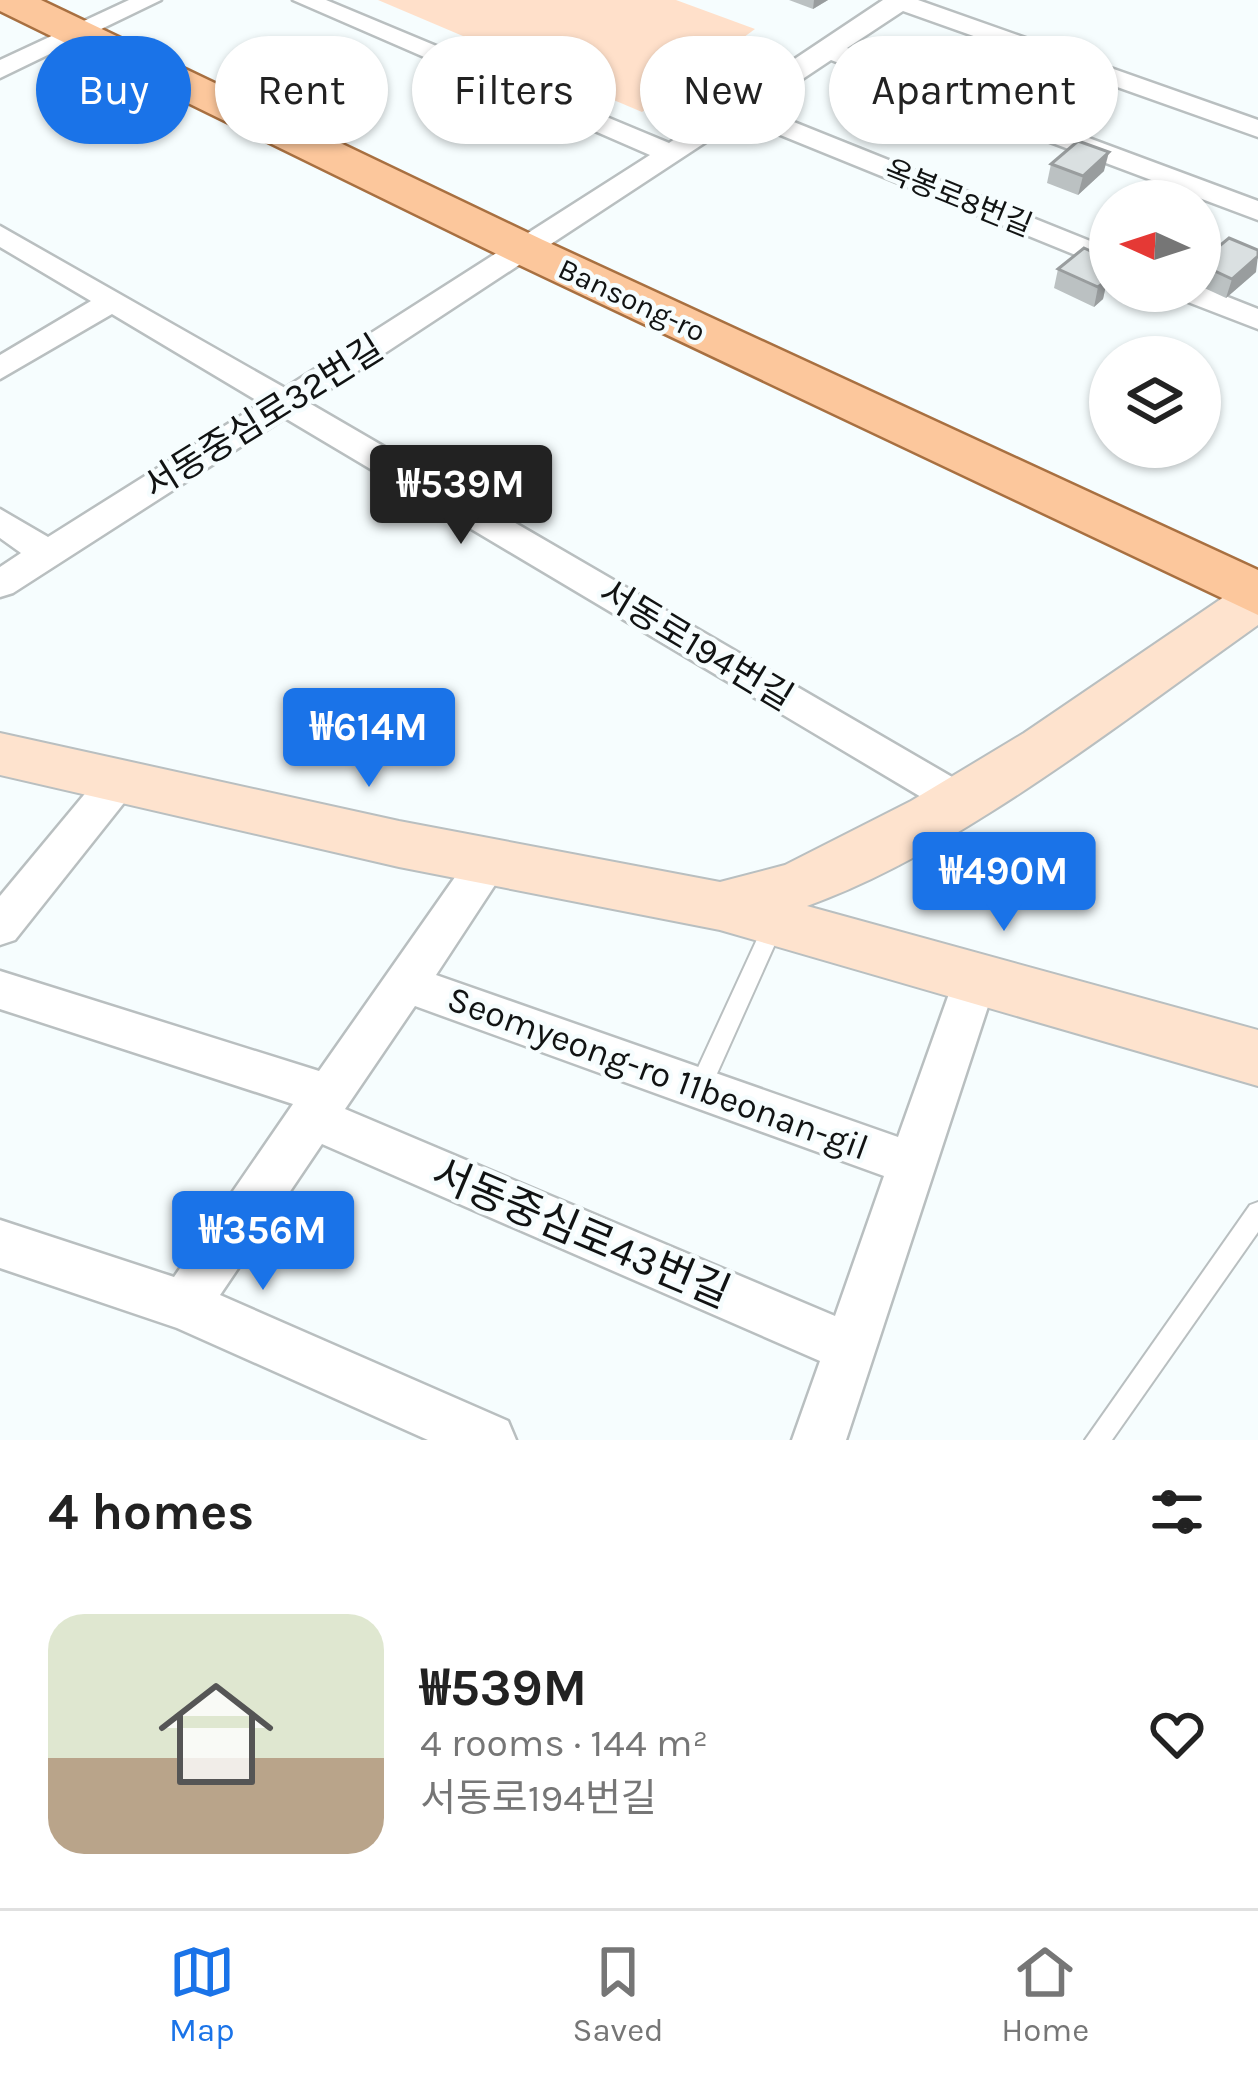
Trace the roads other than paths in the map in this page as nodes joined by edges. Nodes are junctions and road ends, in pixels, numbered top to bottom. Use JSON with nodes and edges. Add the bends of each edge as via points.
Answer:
{"nodes":[{"id":1,"x":9,"y":0,"type":"edge"},
{"id":2,"x":149,"y":0,"type":"edge"},
{"id":3,"x":305,"y":0,"type":"edge"},
{"id":4,"x":979,"y":0,"type":"edge"},
{"id":5,"x":897,"y":1,"type":"edge"},
{"id":6,"x":946,"y":19,"type":"junction"},
{"id":7,"x":75,"y":35,"type":"junction"},
{"id":8,"x":828,"y":50,"type":"junction"},
{"id":9,"x":805,"y":66,"type":"edge"},
{"id":10,"x":0,"y":70,"type":"edge"},
{"id":11,"x":1258,"y":129,"type":"edge"},
{"id":12,"x":805,"y":137,"type":"edge"},
{"id":13,"x":686,"y":144,"type":"edge"},
{"id":14,"x":671,"y":154,"type":"junction"},
{"id":15,"x":1258,"y":211,"type":"edge"},
{"id":16,"x":0,"y":235,"type":"edge"},
{"id":17,"x":526,"y":250,"type":"junction"},
{"id":18,"x":1089,"y":252,"type":"edge"},
{"id":19,"x":112,"y":301,"type":"junction"},
{"id":20,"x":1221,"y":305,"type":"edge"},
{"id":21,"x":1258,"y":320,"type":"edge"},
{"id":22,"x":0,"y":369,"type":"edge"},
{"id":23,"x":285,"y":403,"type":"junction"},
{"id":24,"x":0,"y":521,"type":"edge"},
{"id":25,"x":47,"y":554,"type":"junction"},
{"id":26,"x":0,"y":584,"type":"edge"},
{"id":27,"x":1258,"y":596,"type":"edge"},
{"id":28,"x":0,"y":754,"type":"edge"},
{"id":29,"x":117,"y":783,"type":"junction"},
{"id":30,"x":957,"y":799,"type":"junction"},
{"id":31,"x":489,"y":862,"type":"junction"},
{"id":32,"x":747,"y":915,"type":"junction"},
{"id":33,"x":0,"y":927,"type":"edge"},
{"id":34,"x":976,"y":976,"type":"junction"},
{"id":35,"x":405,"y":983,"type":"junction"},
{"id":36,"x":0,"y":990,"type":"edge"},
{"id":37,"x":1258,"y":1058,"type":"edge"},
{"id":38,"x":700,"y":1087,"type":"junction"},
{"id":39,"x":319,"y":1106,"type":"junction"},
{"id":40,"x":910,"y":1164,"type":"junction"},
{"id":41,"x":1258,"y":1214,"type":"edge"},
{"id":42,"x":0,"y":1244,"type":"edge"},
{"id":43,"x":184,"y":1305,"type":"junction"},
{"id":44,"x":850,"y":1348,"type":"junction"},
{"id":45,"x":489,"y":1440,"type":"edge"},
{"id":46,"x":819,"y":1440,"type":"edge"},
{"id":47,"x":1097,"y":1440,"type":"edge"}],
"edges":[{"from":1,"to":7,"type":"main road","name":"Bansong-ro"},
{"from":2,"to":7,"type":"street"},
{"from":3,"to":14,"type":"street"},
{"from":4,"to":6,"type":"street"},
{"from":5,"to":6,"type":"street"},
{"from":5,"to":8,"type":"street","name":"서동중심로32번길"},
{"from":6,"to":11,"type":"street"},
{"from":7,"to":10,"type":"street"},
{"from":7,"to":17,"type":"main road","name":"Bansong-ro"},
{"from":8,"to":9,"type":"street","name":"서동중심로32번길"},
{"from":8,"to":15,"type":"street"},
{"from":12,"to":18,"type":"street","name":"옥봉로8번길"},
{"from":13,"to":14,"type":"street","name":"서동중심로32번길"},
{"from":14,"to":17,"type":"street","name":"서동중심로32번길"},
{"from":16,"to":19,"type":"street","name":"서동로194번길"},
{"from":17,"to":23,"type":"street","name":"서동중심로32번길"},
{"from":17,"to":27,"type":"main road","name":"Bansong-ro"},
{"from":19,"to":22,"type":"street"},
{"from":19,"to":23,"type":"street","name":"서동로194번길"},
{"from":20,"to":21,"type":"street"},
{"from":23,"to":25,"type":"street","name":"서동중심로32번길"},
{"from":23,"to":30,"type":"street","name":"서동로194번길"},
{"from":24,"to":25,"type":"street"},
{"from":25,"to":26,"type":"street","name":"서동중심로32번길"},
{"from":27,"to":30,"type":"street","via":[[1054,742]]},
{"from":28,"to":29,"type":"street"},
{"from":29,"to":31,"type":"street"},
{"from":29,"to":33,"type":"street"},
{"from":30,"to":32,"type":"street"},
{"from":31,"to":32,"type":"street"},
{"from":31,"to":35,"type":"street"},
{"from":32,"to":34,"type":"street"},
{"from":32,"to":38,"type":"lane"},
{"from":34,"to":37,"type":"street"},
{"from":34,"to":40,"type":"street","name":"Seomyeong-ro 11beonan-gil"},
{"from":35,"to":38,"type":"street","name":"Seomyeong-ro 11beonan-gil"},
{"from":35,"to":39,"type":"street"},
{"from":36,"to":39,"type":"street","name":"서동중심로43번길"},
{"from":38,"to":40,"type":"street","name":"Seomyeong-ro 11beonan-gil"},
{"from":39,"to":43,"type":"street"},
{"from":39,"to":44,"type":"street","name":"서동중심로43번길"},
{"from":40,"to":44,"type":"street","name":"Seomyeong-ro 11beonan-gil"},
{"from":41,"to":47,"type":"lane"},
{"from":42,"to":43,"type":"street"},
{"from":43,"to":45,"type":"street"},
{"from":44,"to":46,"type":"street","name":"Seomyeong-ro 11beonan-gil"}]}
